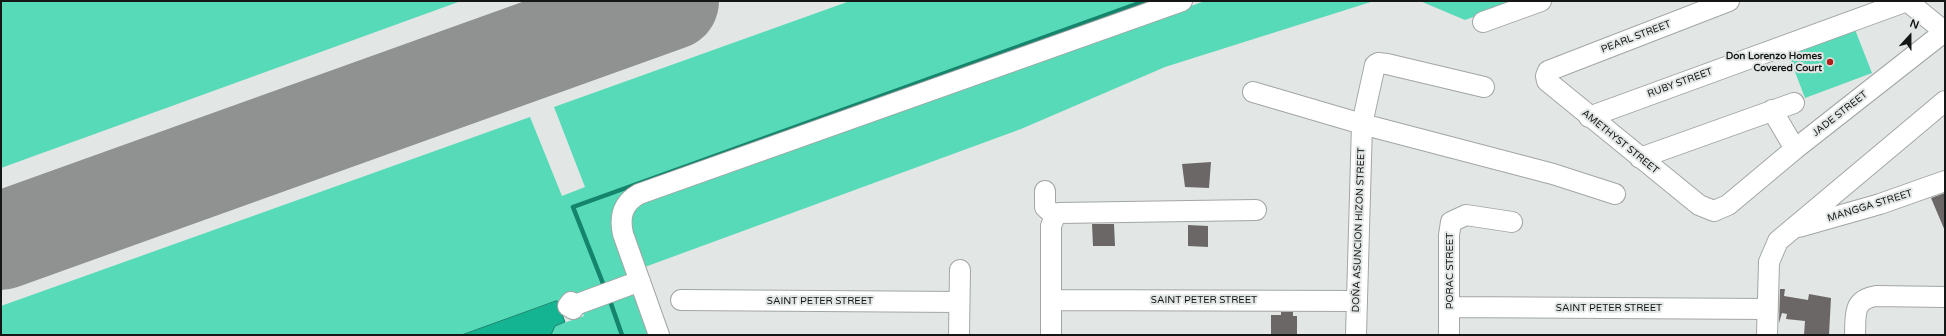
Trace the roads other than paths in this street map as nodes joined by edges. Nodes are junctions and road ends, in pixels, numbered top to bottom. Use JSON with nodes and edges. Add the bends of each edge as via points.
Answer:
{"nodes":[{"id":1,"x":1182,"y":1,"type":"edge"},
{"id":2,"x":1541,"y":1,"type":"edge"},
{"id":3,"x":1729,"y":1,"type":"edge"},
{"id":4,"x":1907,"y":1,"type":"edge"},
{"id":5,"x":1483,"y":22,"type":"dead end"},
{"id":6,"x":1546,"y":76,"type":"joint"},
{"id":7,"x":1484,"y":87,"type":"dead end"},
{"id":8,"x":1253,"y":92,"type":"dead end"},
{"id":9,"x":1945,"y":101,"type":"edge"},
{"id":10,"x":1794,"y":103,"type":"dead end"},
{"id":11,"x":1772,"y":110,"type":"junction"},
{"id":12,"x":1589,"y":117,"type":"junction"},
{"id":13,"x":1362,"y":124,"type":"junction"},
{"id":14,"x":1795,"y":149,"type":"junction"},
{"id":15,"x":1640,"y":158,"type":"junction"},
{"id":16,"x":1945,"y":181,"type":"edge"},
{"id":17,"x":1046,"y":191,"type":"dead end"},
{"id":18,"x":1615,"y":194,"type":"dead end"},
{"id":19,"x":1699,"y":205,"type":"joint"},
{"id":20,"x":1256,"y":210,"type":"dead end"},
{"id":21,"x":1055,"y":216,"type":"junction"},
{"id":22,"x":1512,"y":222,"type":"dead end"},
{"id":23,"x":1794,"y":228,"type":"junction"},
{"id":24,"x":960,"y":270,"type":"dead end"},
{"id":25,"x":640,"y":281,"type":"junction"},
{"id":26,"x":1945,"y":297,"type":"edge"},
{"id":27,"x":681,"y":300,"type":"dead end"},
{"id":28,"x":1051,"y":300,"type":"junction"},
{"id":29,"x":1357,"y":301,"type":"junction"},
{"id":30,"x":959,"y":302,"type":"junction"},
{"id":31,"x":575,"y":305,"type":"dead end"},
{"id":32,"x":1450,"y":307,"type":"junction"},
{"id":33,"x":1768,"y":309,"type":"junction"},
{"id":34,"x":659,"y":335,"type":"edge"},
{"id":35,"x":959,"y":335,"type":"edge"},
{"id":36,"x":1051,"y":335,"type":"edge"},
{"id":37,"x":1356,"y":335,"type":"edge"},
{"id":38,"x":1449,"y":335,"type":"edge"},
{"id":39,"x":1767,"y":335,"type":"edge"},
{"id":40,"x":1855,"y":335,"type":"edge"}],
"edges":[{"from":1,"to":25,"type":"street","via":[[639,194],[625,207],[621,224]]},
{"from":2,"to":5,"type":"street"},
{"from":3,"to":6,"type":"street","name":"PEARL STREET","via":[[1548,71]]},
{"from":4,"to":12,"type":"street","name":"RUBY STREET"},
{"from":4,"to":14,"type":"street","name":"JADE STREET","via":[[1939,27],[1939,36]]},
{"from":6,"to":12,"type":"street","name":"AMETHYST STREET","via":[[1547,81]]},
{"from":7,"to":13,"type":"street","name":"DOÑA ASUNCION HIZON STREET","via":[[1378,63],[1373,70]]},
{"from":8,"to":13,"type":"street"},
{"from":9,"to":23,"type":"street"},
{"from":10,"to":11,"type":"street"},
{"from":11,"to":14,"type":"street"},
{"from":11,"to":15,"type":"street"},
{"from":12,"to":15,"type":"street","name":"AMETHYST STREET"},
{"from":13,"to":18,"type":"street","via":[[1482,154]]},
{"from":13,"to":29,"type":"street","name":"DOÑA ASUNCION HIZON STREET"},
{"from":14,"to":19,"type":"street","name":"JADE STREET","via":[[1728,205],[1714,211]]},
{"from":15,"to":19,"type":"street","name":"AMETHYST STREET"},
{"from":16,"to":23,"type":"street","name":"MANGGA STREET","via":[[1880,204]]},
{"from":17,"to":21,"type":"street","via":[[1045,207]]},
{"from":20,"to":21,"type":"street","via":[[1066,212]]},
{"from":21,"to":28,"type":"street","via":[[1051,226]]},
{"from":22,"to":32,"type":"street","name":"PORAC STREET","via":[[1466,215],[1451,222]]},
{"from":23,"to":33,"type":"street","via":[[1778,241],[1769,262]]},
{"from":24,"to":30,"type":"street"},
{"from":25,"to":31,"type":"street"},
{"from":25,"to":34,"type":"street"},
{"from":26,"to":40,"type":"street","via":[[1876,296],[1861,301],[1857,307]]},
{"from":27,"to":30,"type":"street","name":"SAINT PETER STREET"},
{"from":28,"to":29,"type":"street","name":"SAINT PETER STREET"},
{"from":28,"to":36,"type":"street"},
{"from":29,"to":37,"type":"street","name":"DOÑA ASUNCION HIZON STREET"},
{"from":30,"to":35,"type":"street"},
{"from":32,"to":33,"type":"street","name":"SAINT PETER STREET"},
{"from":32,"to":38,"type":"street","name":"PORAC STREET"},
{"from":33,"to":39,"type":"street"}]}
